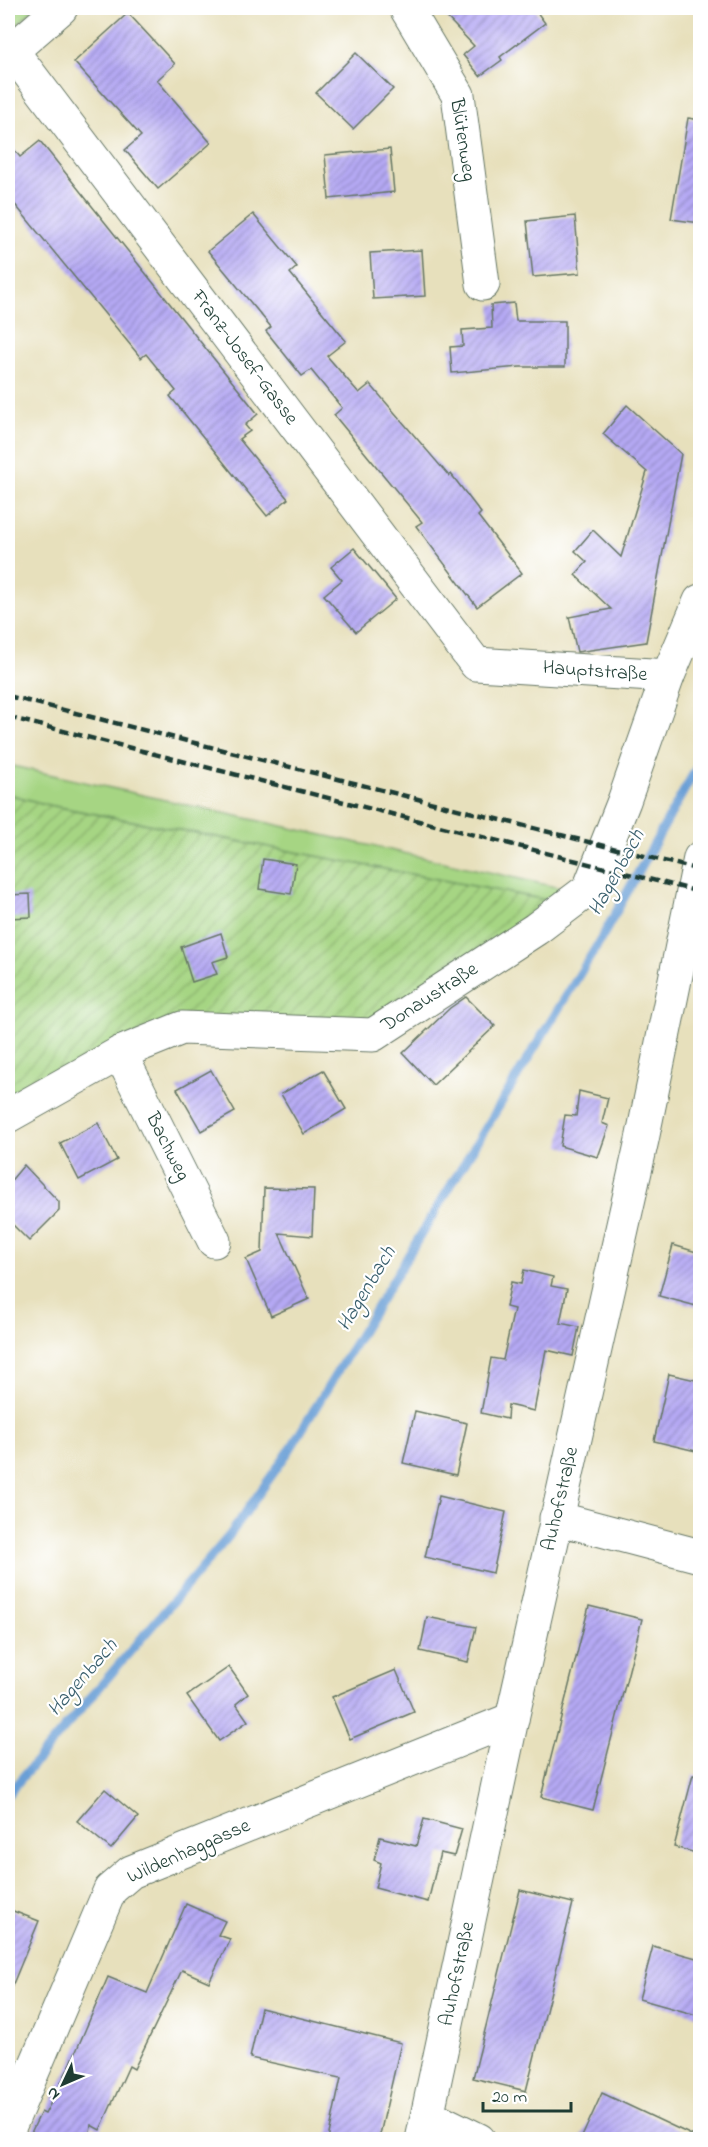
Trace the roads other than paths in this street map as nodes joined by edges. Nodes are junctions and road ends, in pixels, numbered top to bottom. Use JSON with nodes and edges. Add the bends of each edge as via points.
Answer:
{"nodes":[{"id":1,"x":61,"y":8,"type":"edge"},
{"id":2,"x":406,"y":8,"type":"edge"},
{"id":3,"x":10,"y":53,"type":"edge"},
{"id":4,"x":483,"y":284,"type":"dead end"},
{"id":5,"x":700,"y":601,"type":"edge"},
{"id":6,"x":476,"y":664,"type":"joint"},
{"id":7,"x":668,"y":676,"type":"junction"},
{"id":8,"x":700,"y":858,"type":"edge"},
{"id":9,"x":120,"y":1053,"type":"junction"},
{"id":10,"x":8,"y":1116,"type":"edge"},
{"id":11,"x":214,"y":1241,"type":"dead end"},
{"id":12,"x":556,"y":1518,"type":"junction"},
{"id":13,"x":700,"y":1556,"type":"edge"},
{"id":14,"x":512,"y":1719,"type":"junction"},
{"id":15,"x":425,"y":2127,"type":"edge"},
{"id":16,"x":8,"y":2130,"type":"edge"},
{"id":17,"x":479,"y":2139,"type":"edge"}],
"edges":[{"from":1,"to":3,"type":"street"},
{"from":2,"to":4,"type":"street","name":"Blütenweg","via":[[458,95]]},
{"from":3,"to":6,"type":"street","name":"Franz-Josef-Gasse"},
{"from":5,"to":7,"type":"street","name":"Hauptstraße"},
{"from":6,"to":7,"type":"street","name":"Hauptstraße"},
{"from":7,"to":9,"type":"street","name":"Donaustraße","via":[[589,889],[536,929],[373,1035],[182,1028]]},
{"from":8,"to":12,"type":"street","name":"Auhofstraße","via":[[642,1140]]},
{"from":9,"to":10,"type":"street","name":"Donaustraße"},
{"from":9,"to":11,"type":"street","name":"Bachweg"},
{"from":12,"to":13,"type":"street"},
{"from":12,"to":14,"type":"street","name":"Auhofstraße"},
{"from":14,"to":15,"type":"street","name":"Auhofstraße"},
{"from":14,"to":16,"type":"street","name":"Wildenhaggasse","via":[[131,1872],[110,1890],[96,1916]]},
{"from":15,"to":17,"type":"street"}]}
